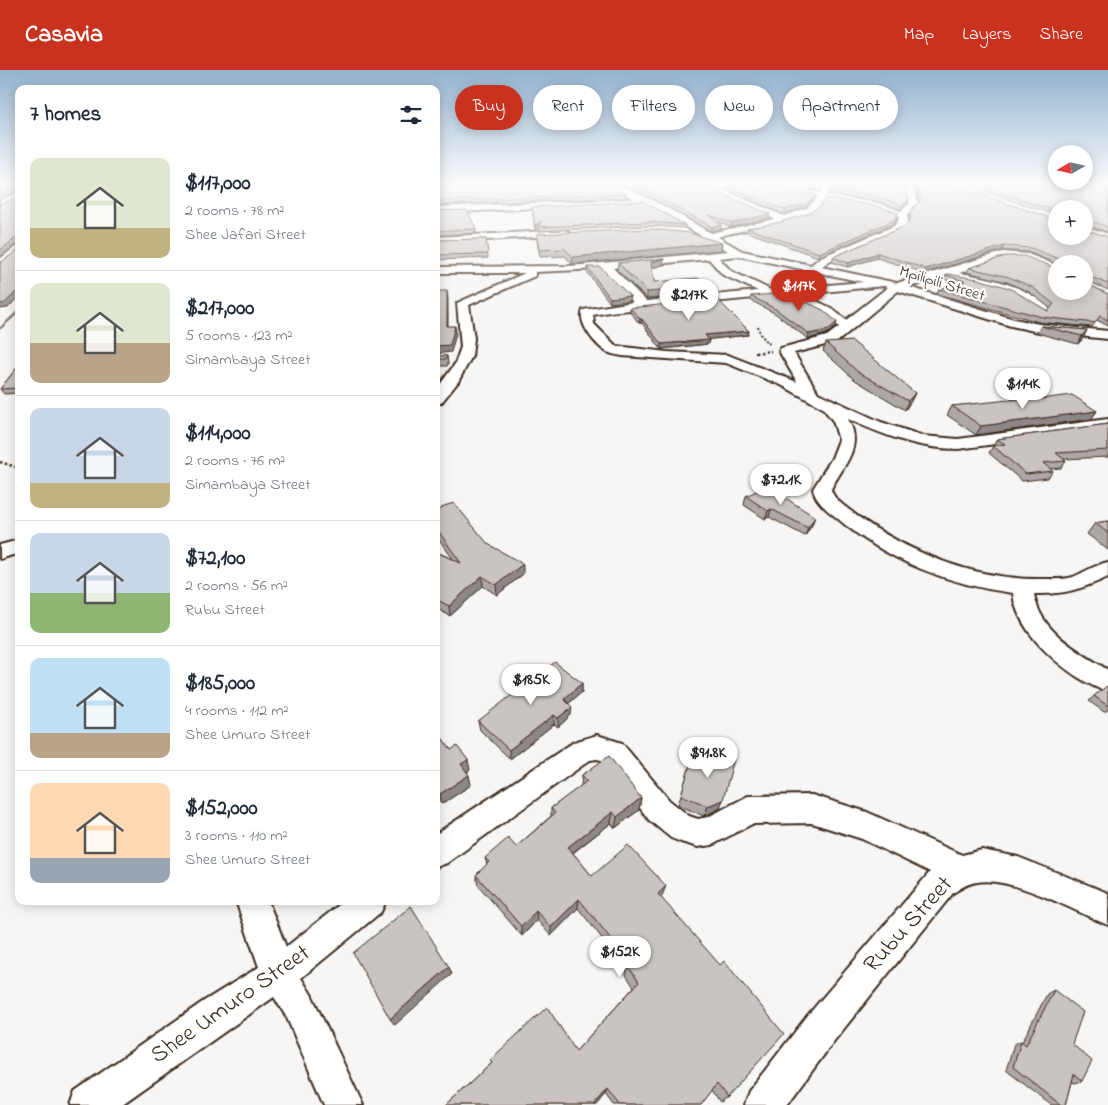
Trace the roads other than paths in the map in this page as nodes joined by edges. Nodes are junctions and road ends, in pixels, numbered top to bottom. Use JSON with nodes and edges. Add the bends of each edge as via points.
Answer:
{"nodes":[{"id":1,"x":698,"y":231,"type":"edge"},
{"id":2,"x":728,"y":231,"type":"edge"},
{"id":3,"x":889,"y":231,"type":"edge"},
{"id":4,"x":577,"y":232,"type":"edge"},
{"id":5,"x":1093,"y":232,"type":"edge"},
{"id":6,"x":682,"y":233,"type":"edge"},
{"id":7,"x":1108,"y":237,"type":"edge"},
{"id":8,"x":711,"y":239,"type":"junction"},
{"id":9,"x":440,"y":240,"type":"edge"},
{"id":10,"x":15,"y":251,"type":"edge"},
{"id":11,"x":739,"y":253,"type":"junction"},
{"id":12,"x":713,"y":257,"type":"junction"},
{"id":13,"x":0,"y":264,"type":"edge"},
{"id":14,"x":1048,"y":265,"type":"edge"},
{"id":15,"x":603,"y":266,"type":"junction"},
{"id":16,"x":813,"y":268,"type":"junction"},
{"id":17,"x":440,"y":270,"type":"edge"},
{"id":18,"x":536,"y":270,"type":"junction"},
{"id":19,"x":945,"y":274,"type":"junction"},
{"id":20,"x":890,"y":285,"type":"junction"},
{"id":21,"x":785,"y":291,"type":"junction"},
{"id":22,"x":770,"y":292,"type":"junction"},
{"id":23,"x":644,"y":305,"type":"junction"},
{"id":24,"x":1044,"y":310,"type":"edge"},
{"id":25,"x":846,"y":328,"type":"junction"},
{"id":26,"x":1108,"y":335,"type":"edge"},
{"id":27,"x":446,"y":358,"type":"edge"},
{"id":28,"x":464,"y":358,"type":"junction"},
{"id":29,"x":440,"y":395,"type":"edge"},
{"id":30,"x":820,"y":401,"type":"junction"},
{"id":31,"x":1108,"y":424,"type":"edge"},
{"id":32,"x":1108,"y":569,"type":"edge"},
{"id":33,"x":1022,"y":585,"type":"junction"},
{"id":34,"x":1108,"y":682,"type":"edge"},
{"id":35,"x":440,"y":849,"type":"edge"},
{"id":36,"x":960,"y":870,"type":"junction"},
{"id":37,"x":253,"y":905,"type":"edge"},
{"id":38,"x":365,"y":905,"type":"edge"},
{"id":39,"x":1108,"y":909,"type":"edge"},
{"id":40,"x":279,"y":974,"type":"junction"},
{"id":41,"x":89,"y":1105,"type":"edge"},
{"id":42,"x":344,"y":1105,"type":"edge"},
{"id":43,"x":763,"y":1105,"type":"edge"}],
"edges":[{"from":1,"to":8,"type":"street","name":"Mpilipili Street"},
{"from":2,"to":8,"type":"street","via":[[715,234]]},
{"from":3,"to":16,"type":"street","via":[[825,259]]},
{"from":4,"to":9,"type":"street"},
{"from":5,"to":7,"type":"street"},
{"from":6,"to":8,"type":"street"},
{"from":8,"to":11,"type":"street","name":"Mpilipili Street"},
{"from":10,"to":13,"type":"street"},
{"from":11,"to":12,"type":"street"},
{"from":11,"to":16,"type":"street","name":"Mpilipili Street"},
{"from":12,"to":15,"type":"street"},
{"from":12,"to":22,"type":"street","via":[[728,273]]},
{"from":14,"to":19,"type":"street","via":[[1016,254],[1003,255]]},
{"from":15,"to":18,"type":"street"},
{"from":15,"to":23,"type":"street","via":[[619,279],[628,294]]},
{"from":16,"to":20,"type":"street","name":"Mpilipili Street"},
{"from":17,"to":18,"type":"street"},
{"from":18,"to":28,"type":"street","via":[[516,282],[463,303],[468,339]]},
{"from":19,"to":20,"type":"street"},
{"from":19,"to":24,"type":"street","via":[[1008,287]]},
{"from":20,"to":21,"type":"street"},
{"from":20,"to":25,"type":"street"},
{"from":20,"to":26,"type":"street","name":"Mpilipili Street","via":[[1011,322]]},
{"from":21,"to":22,"type":"street"},
{"from":21,"to":25,"type":"street","via":[[837,316]]},
{"from":22,"to":23,"type":"street"},
{"from":23,"to":30,"type":"street","via":[[587,313],[588,324],[617,351],[728,359],[786,382]]},
{"from":25,"to":30,"type":"street","via":[[832,339],[786,351]]},
{"from":27,"to":28,"type":"street"},
{"from":28,"to":29,"type":"street","via":[[457,376]]},
{"from":30,"to":31,"type":"street","via":[[875,425],[942,444]]},
{"from":30,"to":33,"type":"street","via":[[847,428],[844,454],[822,489],[828,500],[886,544],[938,570],[991,583]]},
{"from":32,"to":33,"type":"street","via":[[1072,584],[1050,587]]},
{"from":33,"to":34,"type":"street","via":[[1027,611],[1038,629]]},
{"from":35,"to":36,"type":"street","via":[[583,750],[596,747],[613,751],[659,810],[681,828],[698,833],[712,831],[748,810],[812,809],[866,826]]},
{"from":36,"to":39,"type":"street","name":"Rubu Street","via":[[987,866],[1013,872],[1061,888]]},
{"from":36,"to":43,"type":"street","name":"Rubu Street","via":[[942,882],[821,1028]]},
{"from":37,"to":40,"type":"street"},
{"from":38,"to":40,"type":"street","name":"Shee Umuro Street"},
{"from":40,"to":41,"type":"street","name":"Shee Umuro Street","via":[[216,1014]]},
{"from":40,"to":42,"type":"street","via":[[299,1006]]}]}
